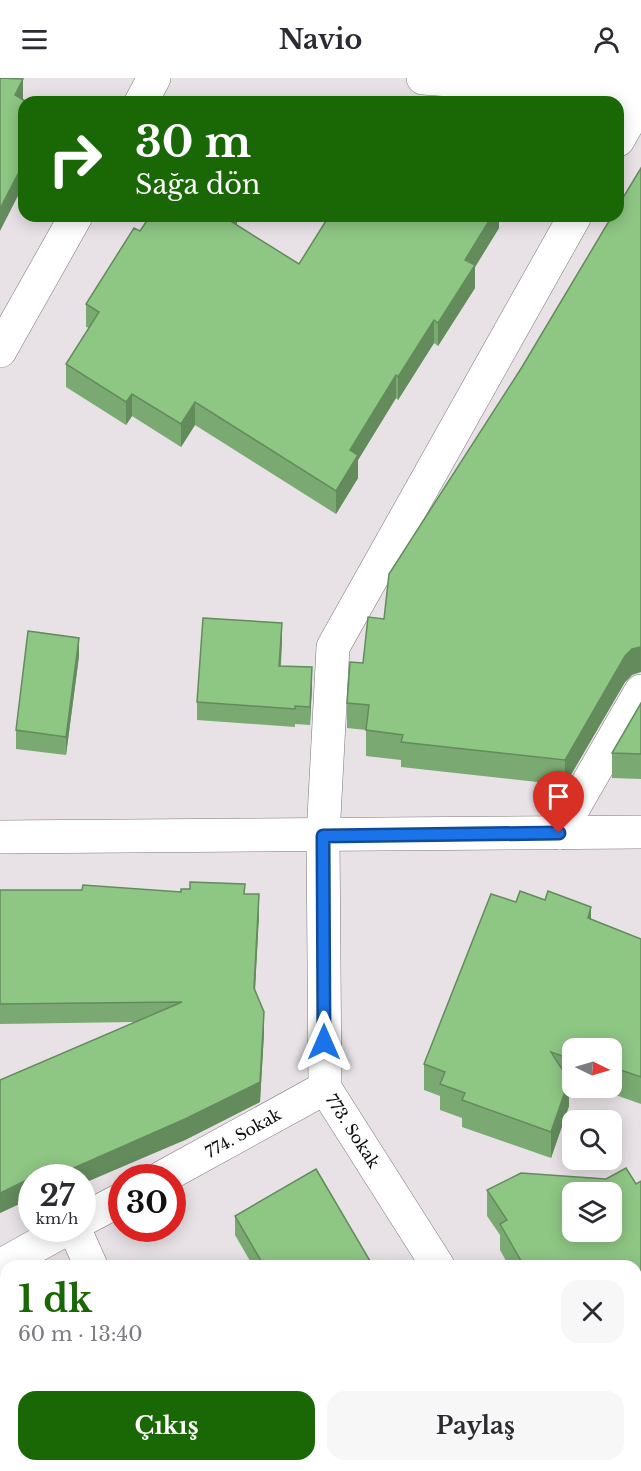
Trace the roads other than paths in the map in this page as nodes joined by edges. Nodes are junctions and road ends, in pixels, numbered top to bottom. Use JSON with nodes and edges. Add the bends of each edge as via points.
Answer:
{"nodes":[{"id":1,"x":154,"y":78,"type":"edge"},
{"id":2,"x":423,"y":78,"type":"edge"},
{"id":3,"x":641,"y":94,"type":"edge"},
{"id":4,"x":144,"y":96,"type":"edge"},
{"id":5,"x":641,"y":100,"type":"edge"},
{"id":6,"x":624,"y":130,"type":"edge"},
{"id":7,"x":73,"y":222,"type":"edge"},
{"id":8,"x":572,"y":222,"type":"edge"},
{"id":9,"x":0,"y":351,"type":"edge"},
{"id":10,"x":641,"y":691,"type":"edge"},
{"id":11,"x":641,"y":832,"type":"edge"},
{"id":12,"x":559,"y":833,"type":"junction"},
{"id":13,"x":323,"y":836,"type":"junction"},
{"id":14,"x":0,"y":837,"type":"edge"},
{"id":15,"x":325,"y":1088,"type":"junction"},
{"id":16,"x":186,"y":1164,"type":"edge"},
{"id":17,"x":43,"y":1242,"type":"edge"},
{"id":18,"x":80,"y":1242,"type":"edge"},
{"id":19,"x":11,"y":1260,"type":"edge"},
{"id":20,"x":88,"y":1260,"type":"edge"},
{"id":21,"x":434,"y":1260,"type":"edge"}],
"edges":[{"from":1,"to":4,"type":"street"},
{"from":2,"to":3,"type":"street"},
{"from":5,"to":6,"type":"street"},
{"from":7,"to":9,"type":"street"},
{"from":8,"to":13,"type":"street","name":"773. Sokak","via":[[333,647]]},
{"from":10,"to":12,"type":"street"},
{"from":11,"to":12,"type":"street"},
{"from":12,"to":13,"type":"street"},
{"from":13,"to":14,"type":"street"},
{"from":13,"to":15,"type":"street","name":"773. Sokak"},
{"from":15,"to":16,"type":"street","name":"774. Sokak"},
{"from":15,"to":21,"type":"street","name":"773. Sokak"},
{"from":17,"to":19,"type":"street"},
{"from":18,"to":20,"type":"street"}]}
